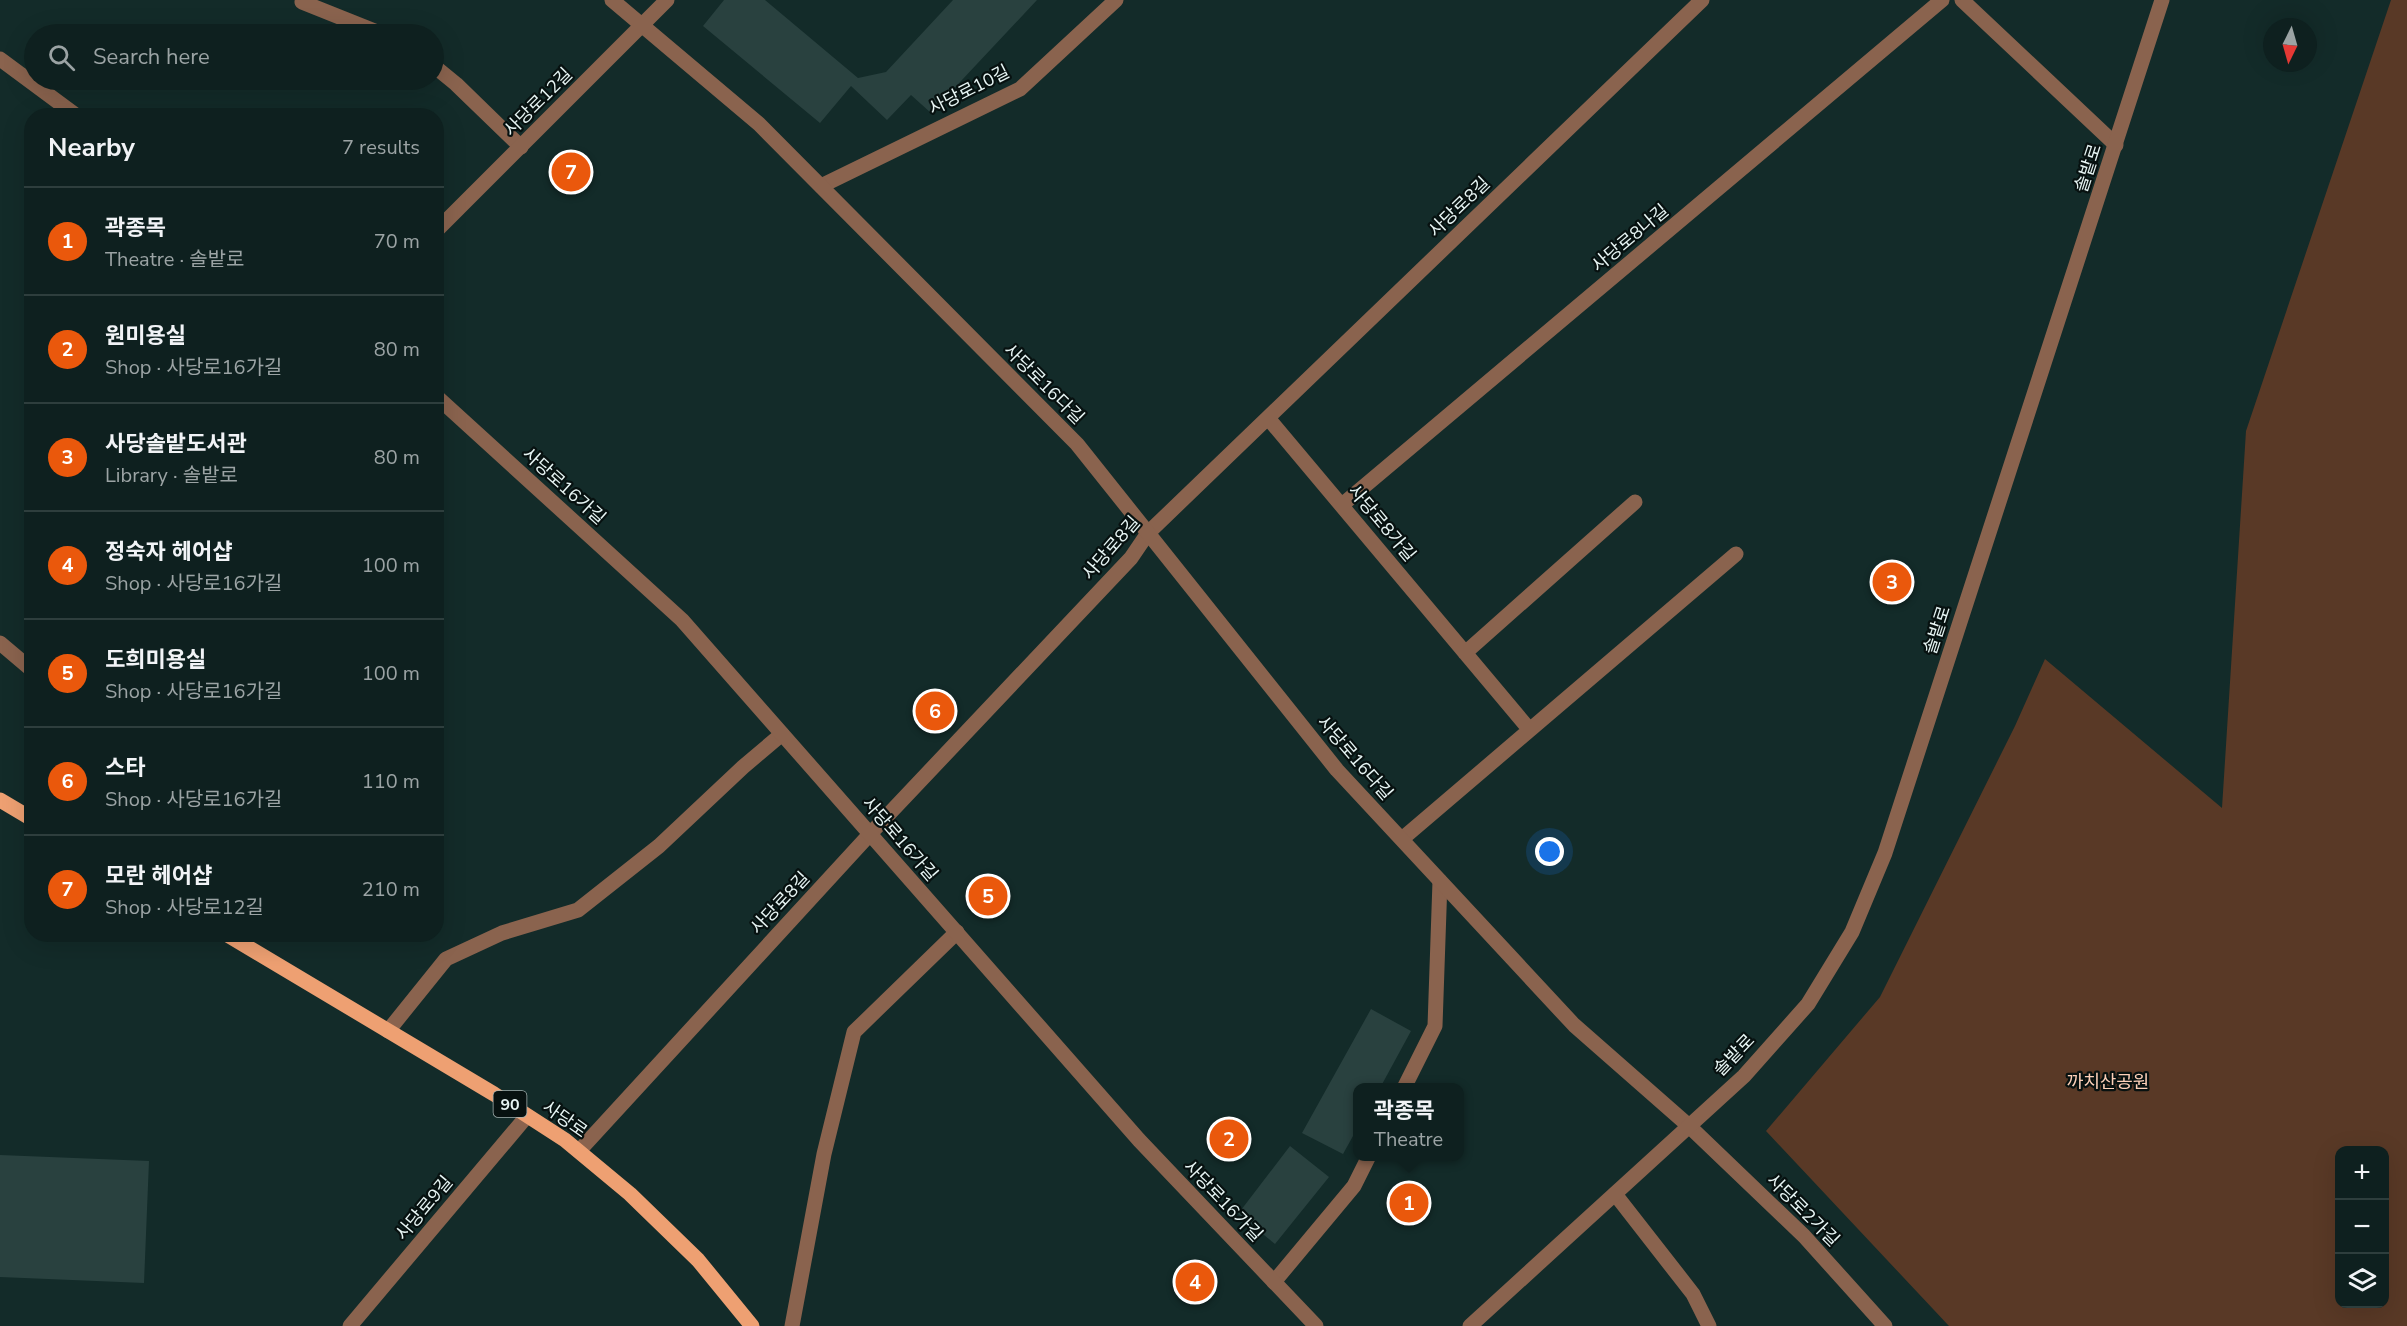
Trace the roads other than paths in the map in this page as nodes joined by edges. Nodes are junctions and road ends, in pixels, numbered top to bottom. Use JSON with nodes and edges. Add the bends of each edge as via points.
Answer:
{"nodes":[{"id":1,"x":612,"y":0,"type":"edge"},
{"id":2,"x":667,"y":0,"type":"edge"},
{"id":3,"x":1116,"y":0,"type":"edge"},
{"id":4,"x":1702,"y":0,"type":"edge"},
{"id":5,"x":1942,"y":0,"type":"edge"},
{"id":6,"x":1962,"y":0,"type":"edge"},
{"id":7,"x":2162,"y":0,"type":"edge"},
{"id":8,"x":302,"y":1,"type":"edge"},
{"id":9,"x":358,"y":24,"type":"edge"},
{"id":10,"x":642,"y":26,"type":"junction"},
{"id":11,"x":0,"y":59,"type":"edge"},
{"id":12,"x":444,"y":74,"type":"edge"},
{"id":13,"x":24,"y":77,"type":"edge"},
{"id":14,"x":42,"y":90,"type":"edge"},
{"id":15,"x":66,"y":108,"type":"edge"},
{"id":16,"x":2116,"y":144,"type":"junction"},
{"id":17,"x":521,"y":147,"type":"junction"},
{"id":18,"x":821,"y":186,"type":"junction"},
{"id":19,"x":444,"y":223,"type":"edge"},
{"id":20,"x":444,"y":403,"type":"edge"},
{"id":21,"x":1268,"y":418,"type":"junction"},
{"id":22,"x":1635,"y":502,"type":"dead end"},
{"id":23,"x":1342,"y":506,"type":"junction"},
{"id":24,"x":1148,"y":533,"type":"junction"},
{"id":25,"x":1736,"y":554,"type":"dead end"},
{"id":26,"x":0,"y":643,"type":"edge"},
{"id":27,"x":1465,"y":653,"type":"junction"},
{"id":28,"x":24,"y":659,"type":"edge"},
{"id":29,"x":1529,"y":729,"type":"junction"},
{"id":30,"x":782,"y":734,"type":"junction"},
{"id":31,"x":0,"y":800,"type":"edge"},
{"id":32,"x":24,"y":814,"type":"edge"},
{"id":33,"x":870,"y":834,"type":"junction"},
{"id":34,"x":1402,"y":839,"type":"junction"},
{"id":35,"x":1440,"y":881,"type":"junction"},
{"id":36,"x":957,"y":932,"type":"junction"},
{"id":37,"x":240,"y":942,"type":"edge"},
{"id":38,"x":388,"y":1030,"type":"junction"},
{"id":39,"x":1406,"y":1083,"type":"edge"},
{"id":40,"x":528,"y":1116,"type":"junction"},
{"id":41,"x":1689,"y":1126,"type":"junction"},
{"id":42,"x":579,"y":1151,"type":"junction"},
{"id":43,"x":1366,"y":1161,"type":"edge"},
{"id":44,"x":1615,"y":1194,"type":"junction"},
{"id":45,"x":1274,"y":1282,"type":"junction"},
{"id":46,"x":350,"y":1326,"type":"edge"},
{"id":47,"x":752,"y":1326,"type":"edge"},
{"id":48,"x":792,"y":1326,"type":"edge"},
{"id":49,"x":1316,"y":1326,"type":"edge"},
{"id":50,"x":1470,"y":1326,"type":"edge"},
{"id":51,"x":1709,"y":1326,"type":"edge"},
{"id":52,"x":1885,"y":1326,"type":"edge"}],
"edges":[{"from":1,"to":10,"type":"street","name":"사당로16다길"},
{"from":2,"to":10,"type":"street","name":"사당로12길"},
{"from":3,"to":18,"type":"street","name":"사당로10길","via":[[1020,89]]},
{"from":4,"to":21,"type":"street","name":"사당로8길"},
{"from":5,"to":23,"type":"street","name":"사당로8나길"},
{"from":6,"to":16,"type":"street"},
{"from":7,"to":16,"type":"street","name":"솔밭로"},
{"from":8,"to":9,"type":"street"},
{"from":10,"to":17,"type":"street","name":"사당로12길"},
{"from":10,"to":18,"type":"street","name":"사당로16다길","via":[[759,124]]},
{"from":11,"to":13,"type":"street"},
{"from":12,"to":17,"type":"street"},
{"from":14,"to":15,"type":"street"},
{"from":16,"to":41,"type":"street","name":"솔밭로","via":[[1885,853],[1852,932],[1808,1004],[1744,1076]]},
{"from":17,"to":19,"type":"street","name":"사당로12길"},
{"from":18,"to":24,"type":"street","name":"사당로16다길","via":[[1077,444]]},
{"from":20,"to":30,"type":"street","name":"사당로16가길","via":[[682,620]]},
{"from":21,"to":23,"type":"street","name":"사당로8가길"},
{"from":21,"to":24,"type":"street","name":"사당로8길"},
{"from":22,"to":27,"type":"street"},
{"from":23,"to":27,"type":"street","name":"사당로8가길"},
{"from":24,"to":33,"type":"street","name":"사당로8길","via":[[1131,558]]},
{"from":24,"to":34,"type":"street","name":"사당로16다길","via":[[1336,770]]},
{"from":25,"to":29,"type":"street"},
{"from":26,"to":28,"type":"street"},
{"from":27,"to":29,"type":"street","name":"사당로8가길"},
{"from":29,"to":34,"type":"street"},
{"from":30,"to":33,"type":"street","name":"사당로16가길"},
{"from":30,"to":38,"type":"street","via":[[659,846],[578,910],[502,933],[446,959]]},
{"from":31,"to":32,"type":"main road"},
{"from":33,"to":36,"type":"street","name":"사당로16가길"},
{"from":33,"to":42,"type":"street","name":"사당로8길"},
{"from":34,"to":35,"type":"street","name":"사당로16다길"},
{"from":35,"to":39,"type":"street","via":[[1435,1026]]},
{"from":35,"to":41,"type":"street","name":"사당로16다길","via":[[1574,1025]]},
{"from":36,"to":45,"type":"street","name":"사당로16가길","via":[[1139,1140]]},
{"from":36,"to":48,"type":"street","via":[[854,1032],[824,1154]]},
{"from":37,"to":38,"type":"main road","name":"사당로","number":"90"},
{"from":38,"to":40,"type":"main road","name":"사당로","number":"90"},
{"from":40,"to":42,"type":"main road","name":"사당로","number":"90"},
{"from":40,"to":46,"type":"street","name":"사당로9길"},
{"from":41,"to":44,"type":"street","name":"솔밭로"},
{"from":41,"to":52,"type":"street","name":"사당로2가길","via":[[1804,1236]]},
{"from":42,"to":47,"type":"main road","name":"사당로","number":"90","via":[[698,1260]]},
{"from":43,"to":45,"type":"street","via":[[1354,1186]]},
{"from":44,"to":50,"type":"street","name":"솔밭로"},
{"from":44,"to":51,"type":"street","via":[[1693,1294]]},
{"from":45,"to":49,"type":"street","name":"사당로16가길"}]}
